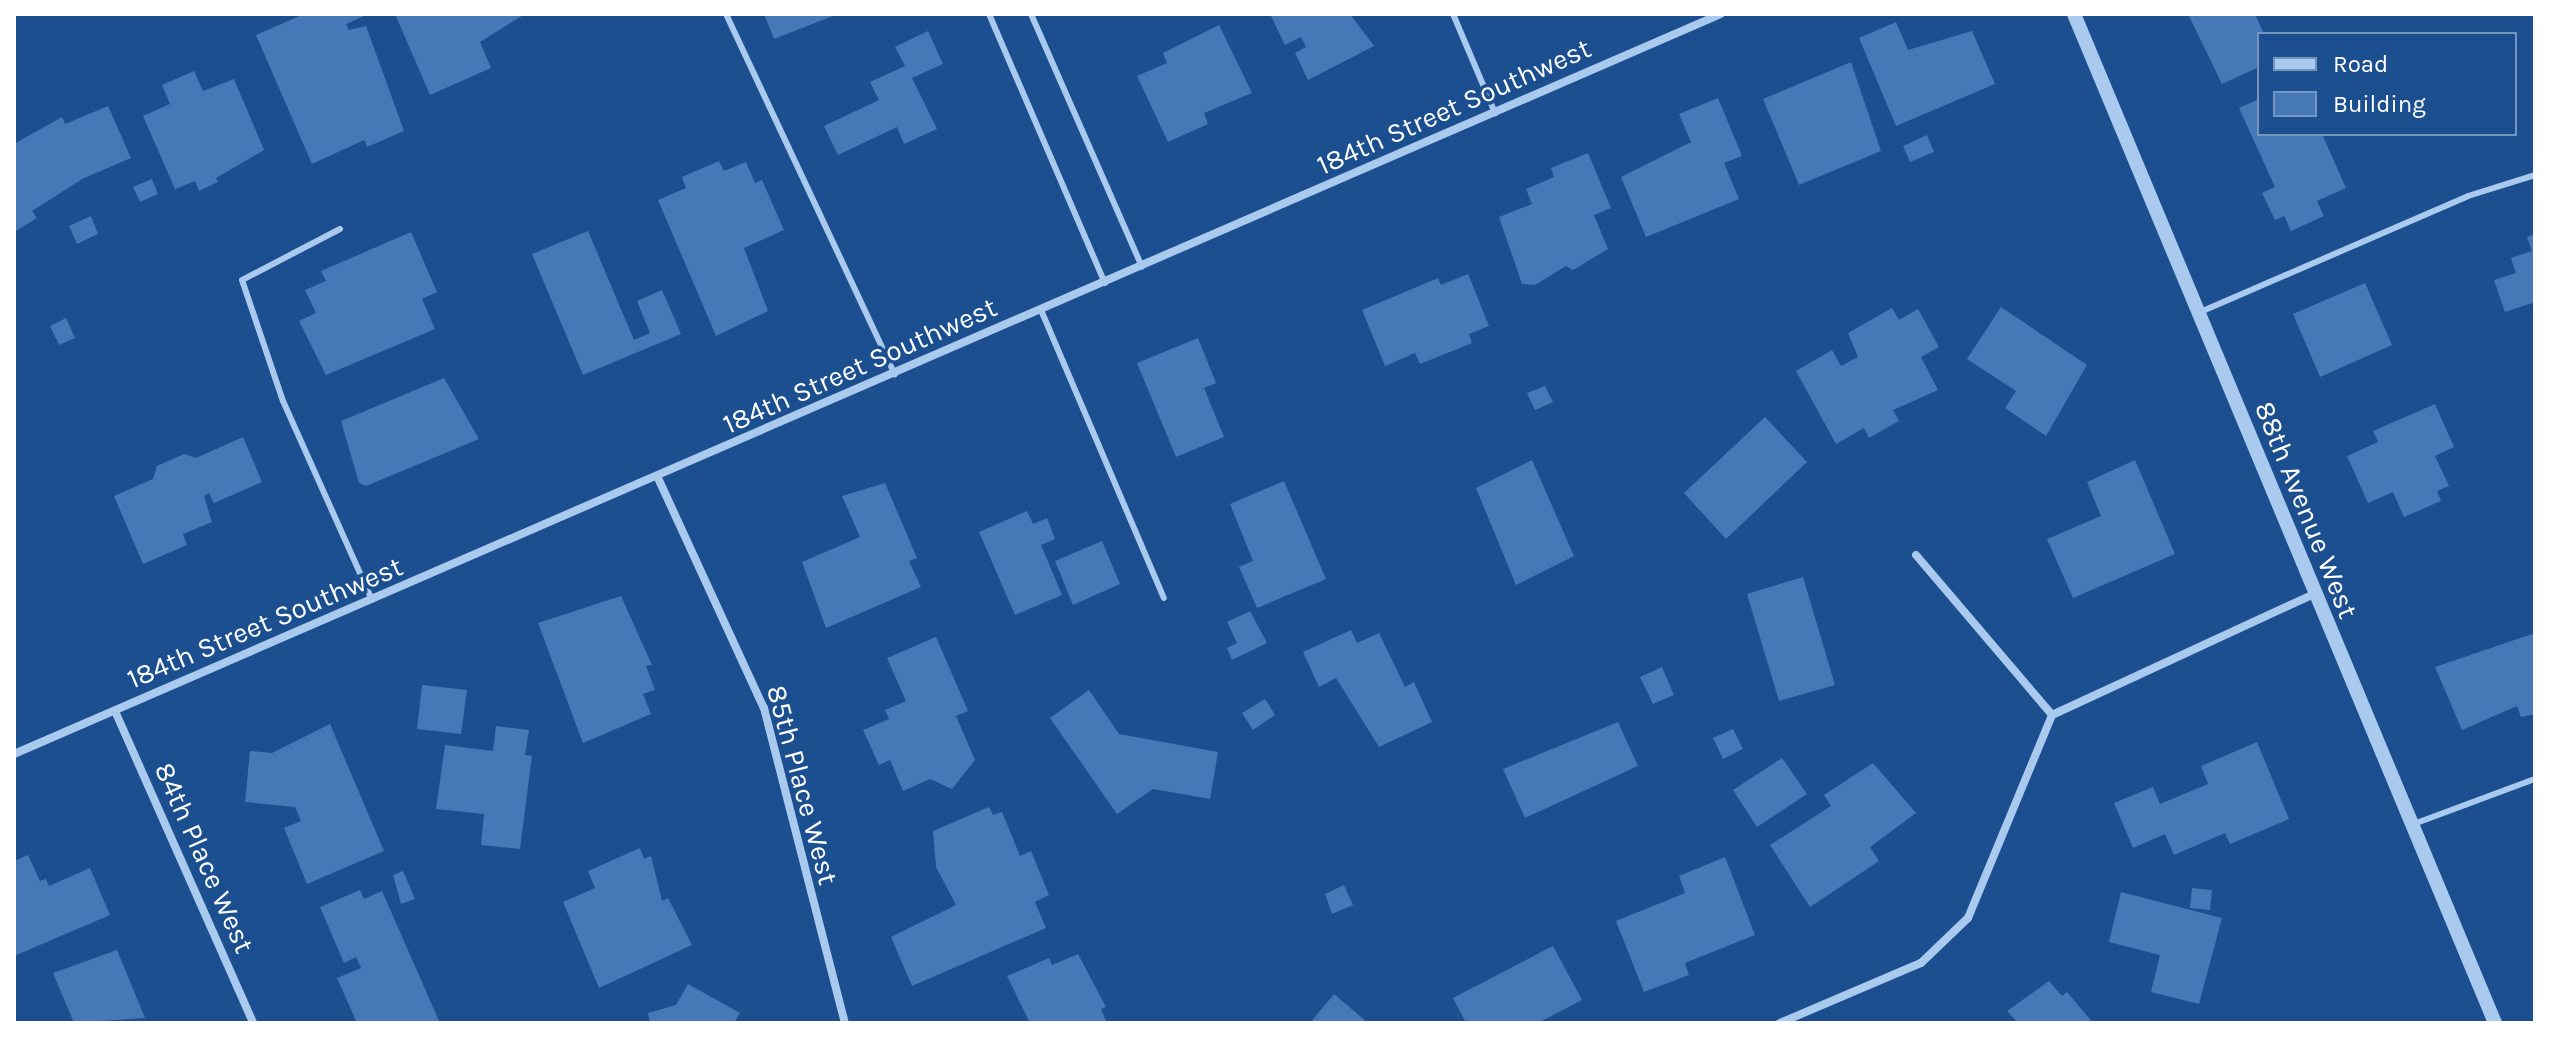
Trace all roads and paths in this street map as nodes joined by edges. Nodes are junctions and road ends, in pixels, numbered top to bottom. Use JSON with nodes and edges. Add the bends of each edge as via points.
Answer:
{"nodes":[{"id":1,"x":726,"y":14,"type":"edge"},
{"id":2,"x":989,"y":14,"type":"edge"},
{"id":3,"x":1031,"y":14,"type":"edge"},
{"id":4,"x":1453,"y":14,"type":"edge"},
{"id":5,"x":1721,"y":14,"type":"edge"},
{"id":6,"x":2074,"y":14,"type":"edge"},
{"id":7,"x":1495,"y":113,"type":"junction"},
{"id":8,"x":2535,"y":175,"type":"edge"},
{"id":9,"x":340,"y":229,"type":"dead end"},
{"id":10,"x":1142,"y":267,"type":"junction"},
{"id":11,"x":1105,"y":283,"type":"junction"},
{"id":12,"x":1041,"y":310,"type":"junction"},
{"id":13,"x":2197,"y":314,"type":"junction"},
{"id":14,"x":895,"y":374,"type":"junction"},
{"id":15,"x":658,"y":478,"type":"junction"},
{"id":16,"x":1916,"y":555,"type":"dead end"},
{"id":17,"x":2312,"y":595,"type":"junction"},
{"id":18,"x":1164,"y":598,"type":"dead end"},
{"id":19,"x":373,"y":601,"type":"junction"},
{"id":20,"x":115,"y":711,"type":"junction"},
{"id":21,"x":2052,"y":715,"type":"junction"},
{"id":22,"x":14,"y":754,"type":"edge"},
{"id":23,"x":2535,"y":779,"type":"edge"},
{"id":24,"x":2410,"y":825,"type":"junction"},
{"id":25,"x":253,"y":1023,"type":"edge"},
{"id":26,"x":845,"y":1023,"type":"edge"},
{"id":27,"x":1780,"y":1023,"type":"edge"},
{"id":28,"x":2495,"y":1023,"type":"edge"}],
"edges":[{"from":1,"to":14,"type":"lane"},
{"from":2,"to":11,"type":"lane"},
{"from":3,"to":10,"type":"lane"},
{"from":4,"to":7,"type":"lane"},
{"from":5,"to":7,"type":"street","name":"184th Street Southwest"},
{"from":6,"to":13,"type":"street","name":"88th Avenue West"},
{"from":7,"to":10,"type":"street","name":"184th Street Southwest"},
{"from":8,"to":13,"type":"lane","via":[[2468,196]]},
{"from":9,"to":19,"type":"lane","via":[[242,280],[283,401]]},
{"from":10,"to":11,"type":"street","name":"184th Street Southwest"},
{"from":11,"to":12,"type":"street","name":"184th Street Southwest"},
{"from":12,"to":14,"type":"street","name":"184th Street Southwest"},
{"from":12,"to":18,"type":"lane"},
{"from":13,"to":17,"type":"street","name":"88th Avenue West"},
{"from":14,"to":15,"type":"street","name":"184th Street Southwest"},
{"from":15,"to":19,"type":"street","name":"184th Street Southwest"},
{"from":15,"to":26,"type":"street","name":"85th Place West","via":[[764,708]]},
{"from":16,"to":21,"type":"street"},
{"from":17,"to":21,"type":"street"},
{"from":17,"to":24,"type":"street","name":"88th Avenue West"},
{"from":19,"to":20,"type":"street","name":"184th Street Southwest"},
{"from":20,"to":22,"type":"street","name":"184th Street Southwest"},
{"from":20,"to":25,"type":"street","name":"84th Place West"},
{"from":21,"to":27,"type":"street","via":[[1968,918],[1921,963]]},
{"from":23,"to":24,"type":"lane"},
{"from":24,"to":28,"type":"street","name":"88th Avenue West"}]}
